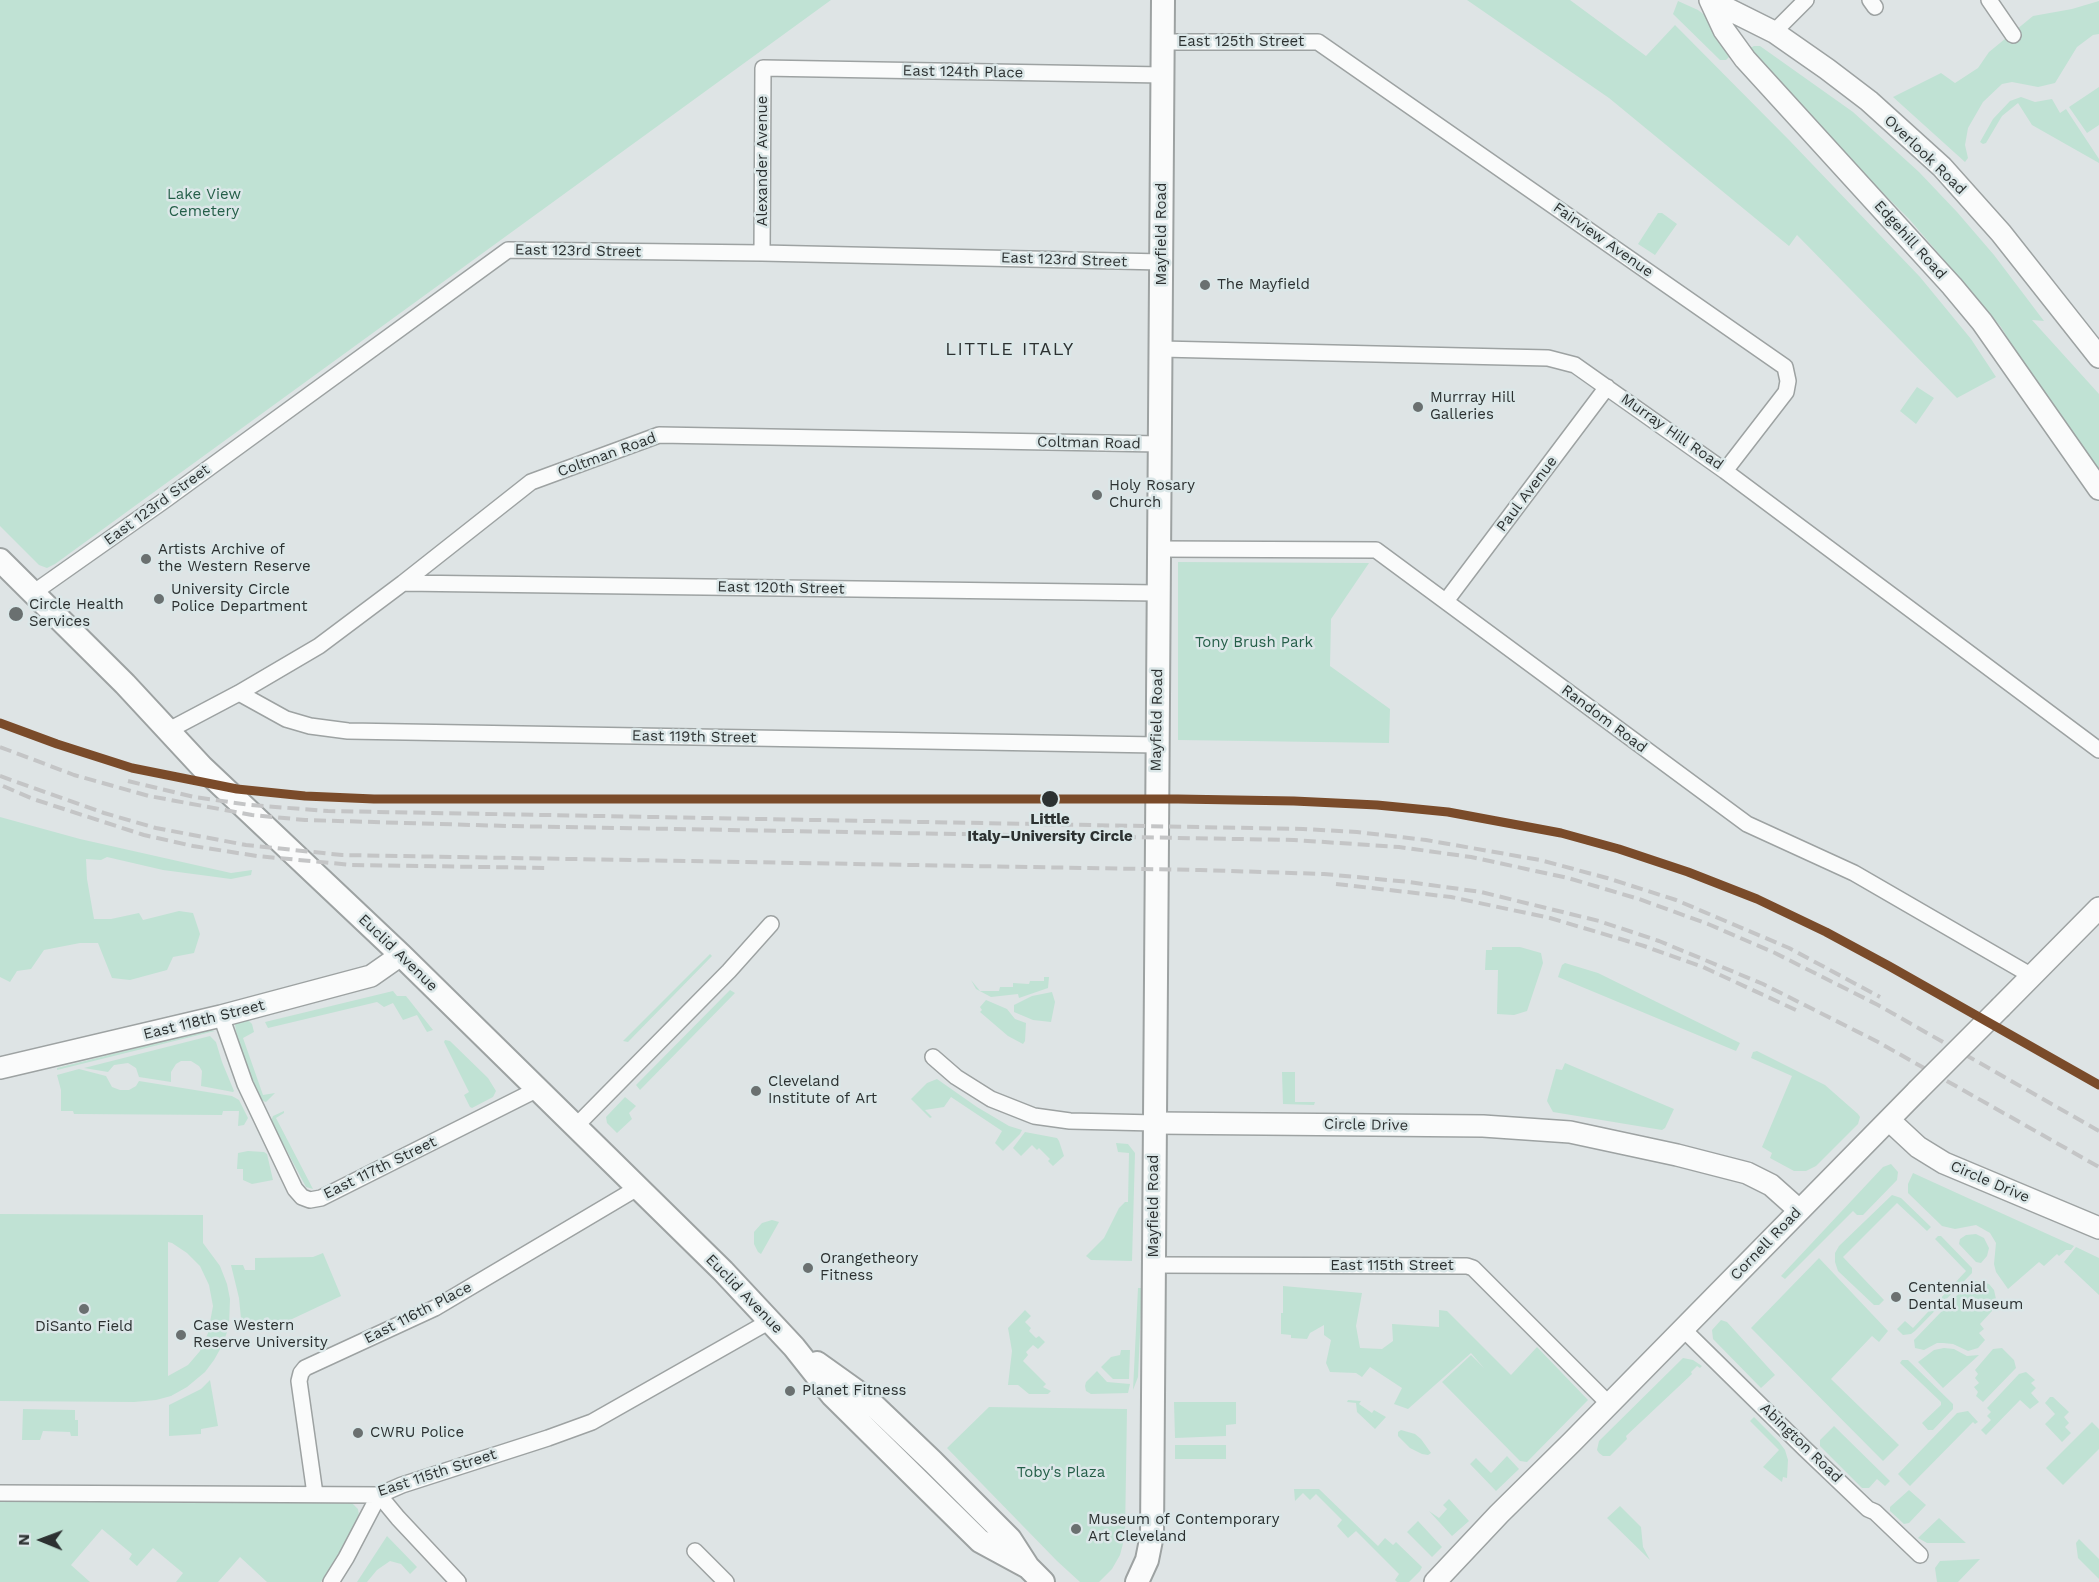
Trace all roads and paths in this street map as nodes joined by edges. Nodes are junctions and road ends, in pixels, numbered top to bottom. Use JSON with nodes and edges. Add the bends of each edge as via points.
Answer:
{"nodes":[{"id":1,"x":1163,"y":0,"type":"edge"},
{"id":2,"x":1710,"y":0,"type":"edge"},
{"id":3,"x":1806,"y":0,"type":"edge"},
{"id":4,"x":1989,"y":0,"type":"edge"},
{"id":5,"x":1774,"y":32,"type":"junction"},
{"id":6,"x":2013,"y":35,"type":"dead end"},
{"id":7,"x":1163,"y":42,"type":"junction"},
{"id":8,"x":1318,"y":42,"type":"joint"},
{"id":9,"x":763,"y":68,"type":"joint"},
{"id":10,"x":1163,"y":75,"type":"junction"},
{"id":11,"x":762,"y":253,"type":"junction"},
{"id":12,"x":1162,"y":262,"type":"junction"},
{"id":13,"x":1161,"y":349,"type":"junction"},
{"id":14,"x":2099,"y":357,"type":"edge"},
{"id":15,"x":1607,"y":387,"type":"junction"},
{"id":16,"x":1160,"y":444,"type":"junction"},
{"id":17,"x":1725,"y":471,"type":"junction"},
{"id":18,"x":2099,"y":489,"type":"edge"},
{"id":19,"x":1159,"y":549,"type":"junction"},
{"id":20,"x":0,"y":560,"type":"edge"},
{"id":21,"x":403,"y":583,"type":"junction"},
{"id":22,"x":33,"y":593,"type":"junction"},
{"id":23,"x":1158,"y":593,"type":"junction"},
{"id":24,"x":1446,"y":601,"type":"junction"},
{"id":25,"x":239,"y":693,"type":"junction"},
{"id":26,"x":169,"y":730,"type":"junction"},
{"id":27,"x":1157,"y":745,"type":"junction"},
{"id":28,"x":2099,"y":750,"type":"edge"},
{"id":29,"x":2099,"y":908,"type":"edge"},
{"id":30,"x":771,"y":924,"type":"dead end"},
{"id":31,"x":402,"y":955,"type":"junction"},
{"id":32,"x":2032,"y":976,"type":"junction"},
{"id":33,"x":221,"y":1016,"type":"junction"},
{"id":34,"x":933,"y":1057,"type":"dead end"},
{"id":35,"x":0,"y":1068,"type":"edge"},
{"id":36,"x":538,"y":1089,"type":"junction"},
{"id":37,"x":1890,"y":1121,"type":"junction"},
{"id":38,"x":1155,"y":1123,"type":"junction"},
{"id":39,"x":575,"y":1127,"type":"junction"},
{"id":40,"x":639,"y":1187,"type":"junction"},
{"id":41,"x":1799,"y":1210,"type":"junction"},
{"id":42,"x":2099,"y":1228,"type":"edge"},
{"id":43,"x":1154,"y":1265,"type":"junction"},
{"id":44,"x":770,"y":1321,"type":"junction"},
{"id":45,"x":1683,"y":1329,"type":"junction"},
{"id":46,"x":1609,"y":1404,"type":"junction"},
{"id":47,"x":0,"y":1493,"type":"edge"},
{"id":48,"x":315,"y":1494,"type":"junction"},
{"id":49,"x":380,"y":1495,"type":"junction"},
{"id":50,"x":695,"y":1551,"type":"dead end"},
{"id":51,"x":1920,"y":1555,"type":"dead end"},
{"id":52,"x":1036,"y":1575,"type":"edge"},
{"id":53,"x":331,"y":1582,"type":"edge"},
{"id":54,"x":458,"y":1582,"type":"edge"},
{"id":55,"x":726,"y":1582,"type":"edge"},
{"id":56,"x":1137,"y":1582,"type":"edge"},
{"id":57,"x":1435,"y":1582,"type":"edge"}],
"edges":[{"from":1,"to":7,"type":"main road","name":"Mayfield Road"},
{"from":2,"to":5,"type":"street","name":"Overlook Road"},
{"from":2,"to":18,"type":"street","name":"Edgehill Road","via":[[1724,30],[1745,59],[1982,322]]},
{"from":3,"to":5,"type":"street"},
{"from":4,"to":6,"type":"street"},
{"from":5,"to":14,"type":"street","name":"Overlook Road","via":[[1869,101],[1942,168],[2001,233]]},
{"from":7,"to":8,"type":"street","name":"East 125th Street"},
{"from":7,"to":10,"type":"main road","name":"Mayfield Road"},
{"from":8,"to":17,"type":"street","name":"Fairview Avenue","via":[[1785,367],[1786,392]]},
{"from":9,"to":10,"type":"street","name":"East 124th Place"},
{"from":9,"to":11,"type":"street","name":"Alexander Avenue"},
{"from":10,"to":12,"type":"main road","name":"Mayfield Road"},
{"from":11,"to":12,"type":"street","name":"East 123rd Street"},
{"from":11,"to":22,"type":"street","name":"East 123rd Street","via":[[508,250]]},
{"from":12,"to":13,"type":"main road","name":"Mayfield Road"},
{"from":13,"to":15,"type":"street","name":"Murray Hill Road","via":[[1548,358],[1575,365]]},
{"from":13,"to":16,"type":"main road","name":"Mayfield Road"},
{"from":15,"to":17,"type":"street","name":"Murray Hill Road"},
{"from":15,"to":24,"type":"street","name":"Paul Avenue"},
{"from":16,"to":19,"type":"main road","name":"Mayfield Road"},
{"from":16,"to":21,"type":"street","name":"Coltman Road","via":[[659,435],[531,482]]},
{"from":17,"to":28,"type":"street","name":"Murray Hill Road"},
{"from":19,"to":23,"type":"main road","name":"Mayfield Road"},
{"from":19,"to":24,"type":"street","name":"Random Road","via":[[1373,549]]},
{"from":20,"to":22,"type":"main road","name":"Euclid Avenue"},
{"from":21,"to":23,"type":"street","name":"East 120th Street"},
{"from":21,"to":25,"type":"street","name":"Coltman Road","via":[[319,646]]},
{"from":22,"to":26,"type":"main road","name":"Euclid Avenue"},
{"from":23,"to":27,"type":"main road","name":"Mayfield Road"},
{"from":24,"to":32,"type":"street","name":"Random Road","via":[[1747,825],[1854,873]]},
{"from":25,"to":26,"type":"street","name":"Coltman Road"},
{"from":25,"to":27,"type":"street","name":"East 119th Street","via":[[286,719],[348,731]]},
{"from":26,"to":31,"type":"main road","name":"Euclid Avenue","via":[[207,772]]},
{"from":27,"to":38,"type":"main road","name":"Mayfield Road"},
{"from":29,"to":32,"type":"street","name":"Cornell Road"},
{"from":30,"to":39,"type":"street"},
{"from":31,"to":33,"type":"street","name":"East 118th Street","via":[[371,976]]},
{"from":31,"to":36,"type":"main road","name":"Euclid Avenue"},
{"from":32,"to":37,"type":"street","name":"Cornell Road","bridge":true},
{"from":33,"to":35,"type":"street","name":"East 118th Street"},
{"from":33,"to":36,"type":"street","name":"East 117th Street","via":[[245,1084],[291,1180],[302,1197],[310,1200],[321,1198]]},
{"from":34,"to":38,"type":"street","name":"Circle Drive","via":[[991,1099],[1034,1116]]},
{"from":36,"to":39,"type":"main road","name":"Euclid Avenue"},
{"from":37,"to":41,"type":"street","name":"Cornell Road"},
{"from":37,"to":42,"type":"street","name":"Circle Drive","via":[[1918,1147],[1944,1163]]},
{"from":38,"to":41,"type":"street","name":"Circle Drive","via":[[1483,1126],[1570,1132],[1747,1173],[1771,1185]]},
{"from":38,"to":43,"type":"main road","name":"Mayfield Road"},
{"from":39,"to":40,"type":"main road","name":"Euclid Avenue"},
{"from":40,"to":44,"type":"main road","name":"Euclid Avenue"},
{"from":40,"to":48,"type":"street","name":"East 116th Place","via":[[435,1308],[305,1368],[299,1380]]},
{"from":41,"to":45,"type":"street","name":"Cornell Road"},
{"from":43,"to":46,"type":"street","name":"East 115th Street","via":[[1467,1266]]},
{"from":43,"to":56,"type":"main road","name":"Mayfield Road","via":[[1152,1535]]},
{"from":44,"to":49,"type":"street","name":"East 115th Street","via":[[600,1418]]},
{"from":44,"to":52,"type":"main road","name":"Euclid Avenue","via":[[794,1347],[866,1398],[1010,1539]]},
{"from":45,"to":46,"type":"street","name":"Cornell Road"},
{"from":45,"to":51,"type":"street","name":"Abington Road"},
{"from":46,"to":57,"type":"street","name":"Cornell Road"},
{"from":47,"to":48,"type":"street","name":"East 115th Street"},
{"from":48,"to":49,"type":"street","name":"East 115th Street"},
{"from":49,"to":53,"type":"street"},
{"from":49,"to":54,"type":"street"},
{"from":50,"to":55,"type":"street"}]}
